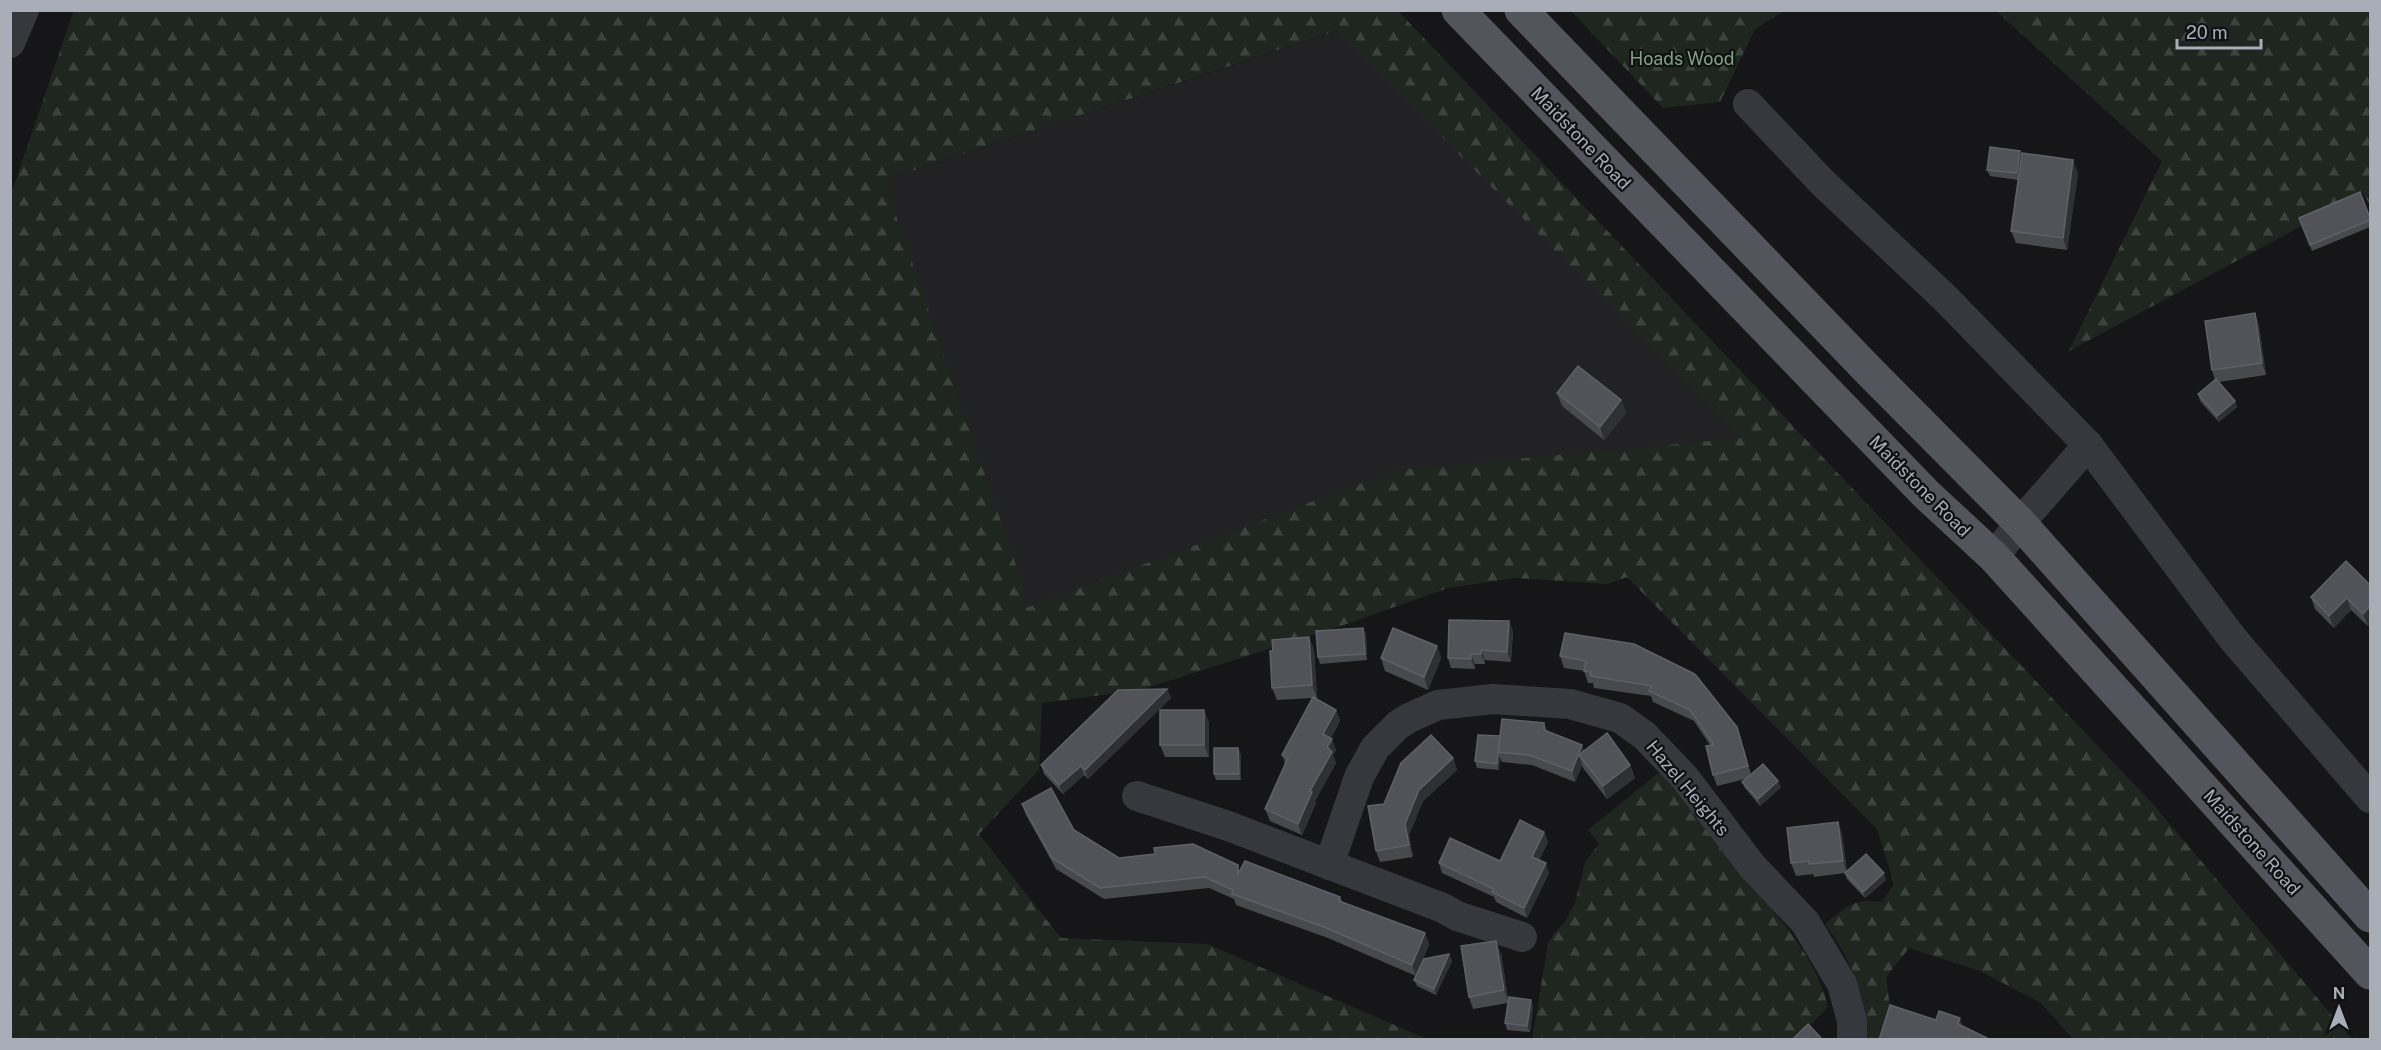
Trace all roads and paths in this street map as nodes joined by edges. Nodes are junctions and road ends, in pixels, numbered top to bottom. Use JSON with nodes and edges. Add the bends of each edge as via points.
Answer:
{"nodes":[{"id":1,"x":24,"y":10,"type":"edge"},
{"id":2,"x":1458,"y":10,"type":"edge"},
{"id":3,"x":1521,"y":10,"type":"edge"},
{"id":4,"x":10,"y":43,"type":"edge"},
{"id":5,"x":1748,"y":104,"type":"dead end"},
{"id":6,"x":2088,"y":445,"type":"junction"},
{"id":7,"x":2020,"y":523,"type":"junction"},
{"id":8,"x":1994,"y":557,"type":"junction"},
{"id":9,"x":1137,"y":796,"type":"dead end"},
{"id":10,"x":2370,"y":798,"type":"edge"},
{"id":11,"x":1329,"y":865,"type":"junction"},
{"id":12,"x":2370,"y":916,"type":"edge"},
{"id":13,"x":1522,"y":937,"type":"dead end"},
{"id":14,"x":2370,"y":973,"type":"edge"},
{"id":15,"x":1852,"y":1040,"type":"edge"}],
"edges":[{"from":1,"to":4,"type":"street"},
{"from":2,"to":8,"type":"main road","name":"Maidstone Road","via":[[1926,494]]},
{"from":3,"to":7,"type":"main road"},
{"from":5,"to":6,"type":"street"},
{"from":6,"to":7,"type":"street"},
{"from":6,"to":10,"type":"street","via":[[2233,639]]},
{"from":7,"to":8,"type":"street"},
{"from":7,"to":12,"type":"main road"},
{"from":8,"to":14,"type":"main road","name":"Maidstone Road"},
{"from":9,"to":11,"type":"street"},
{"from":11,"to":13,"type":"street","via":[[1457,916]]},
{"from":11,"to":15,"type":"street","name":"Hazel Heights","via":[[1359,777],[1375,748],[1410,718],[1438,705],[1494,699],[1570,704],[1620,718],[1645,736],[1684,778],[1752,866],[1805,922],[1842,984],[1852,1021]]}]}
